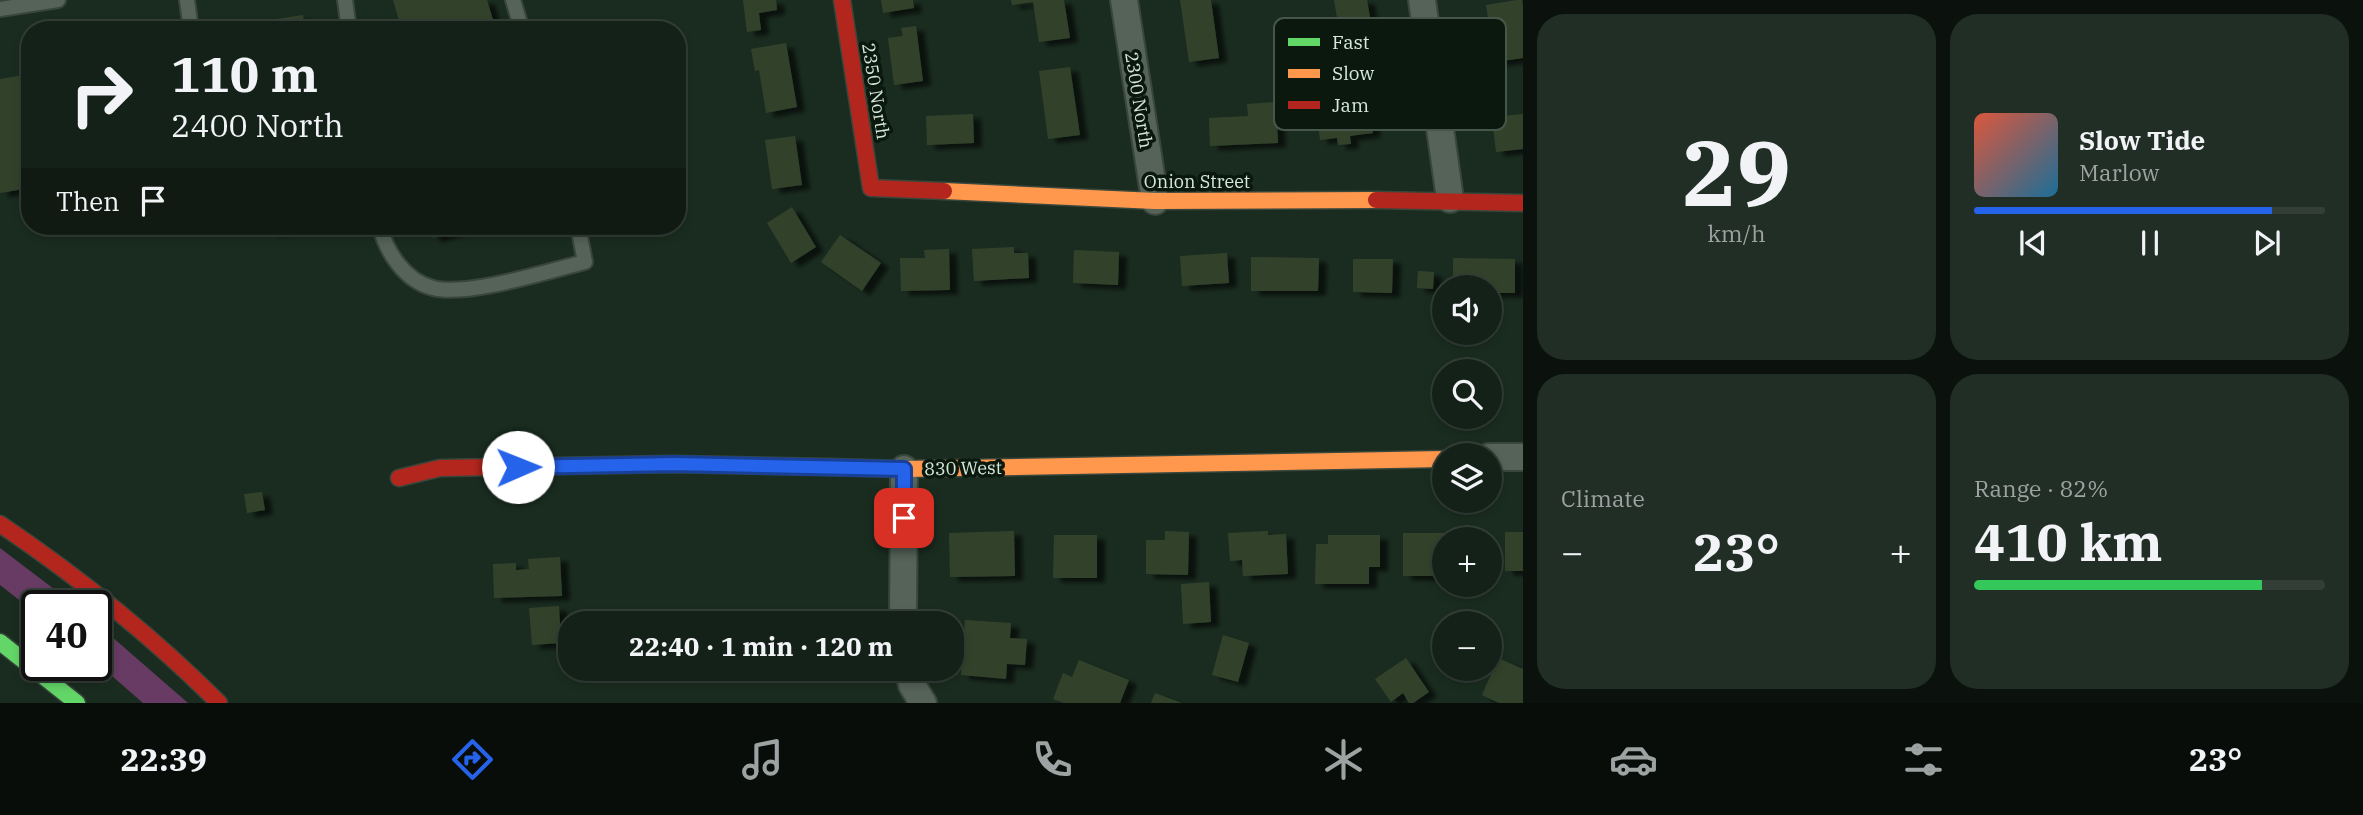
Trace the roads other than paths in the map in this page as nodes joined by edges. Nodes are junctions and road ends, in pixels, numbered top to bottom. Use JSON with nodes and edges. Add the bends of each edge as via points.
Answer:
{"nodes":[{"id":1,"x":58,"y":0,"type":"edge"},
{"id":2,"x":187,"y":0,"type":"edge"},
{"id":3,"x":345,"y":0,"type":"edge"},
{"id":4,"x":513,"y":0,"type":"edge"},
{"id":5,"x":842,"y":0,"type":"edge"},
{"id":6,"x":1124,"y":0,"type":"edge"},
{"id":7,"x":1422,"y":0,"type":"edge"},
{"id":8,"x":0,"y":9,"type":"edge"},
{"id":9,"x":1425,"y":18,"type":"edge"},
{"id":10,"x":190,"y":21,"type":"edge"},
{"id":11,"x":348,"y":21,"type":"edge"},
{"id":12,"x":519,"y":21,"type":"edge"},
{"id":13,"x":1440,"y":130,"type":"edge"},
{"id":14,"x":872,"y":188,"type":"joint"},
{"id":15,"x":1450,"y":200,"type":"junction"},
{"id":16,"x":1155,"y":201,"type":"junction"},
{"id":17,"x":1523,"y":203,"type":"edge"},
{"id":18,"x":382,"y":235,"type":"edge"},
{"id":19,"x":580,"y":235,"type":"edge"},
{"id":20,"x":1502,"y":457,"type":"edge"},
{"id":21,"x":1523,"y":457,"type":"edge"},
{"id":22,"x":1432,"y":459,"type":"edge"},
{"id":23,"x":904,"y":469,"type":"junction"},
{"id":24,"x":399,"y":478,"type":"dead end"},
{"id":25,"x":11,"y":509,"type":"dead end"},
{"id":26,"x":0,"y":524,"type":"edge"},
{"id":27,"x":42,"y":552,"type":"junction"},
{"id":28,"x":903,"y":611,"type":"edge"},
{"id":29,"x":0,"y":642,"type":"edge"},
{"id":30,"x":77,"y":703,"type":"edge"},
{"id":31,"x":219,"y":703,"type":"edge"}],
"edges":[{"from":1,"to":8,"type":"lane"},
{"from":2,"to":10,"type":"lane"},
{"from":3,"to":11,"type":"lane"},
{"from":4,"to":12,"type":"lane"},
{"from":5,"to":14,"type":"main road","name":"2350 North"},
{"from":6,"to":16,"type":"street","name":"2300 North"},
{"from":7,"to":9,"type":"street"},
{"from":13,"to":15,"type":"street"},
{"from":14,"to":16,"type":"main road","name":"Onion Street"},
{"from":15,"to":16,"type":"main road","name":"Onion Street"},
{"from":15,"to":17,"type":"main road","name":"Onion Street"},
{"from":18,"to":19,"type":"lane","via":[[393,257],[417,281],[433,288],[461,290],[586,262]]},
{"from":20,"to":21,"type":"street"},
{"from":22,"to":23,"type":"main road","name":"830 West"},
{"from":23,"to":24,"type":"main road","name":"830 West","via":[[675,464],[440,468]]},
{"from":23,"to":28,"type":"street"},
{"from":25,"to":27,"type":"main road"},
{"from":26,"to":27,"type":"main road"},
{"from":27,"to":31,"type":"main road","via":[[187,671]]},
{"from":29,"to":30,"type":"main road"}]}
